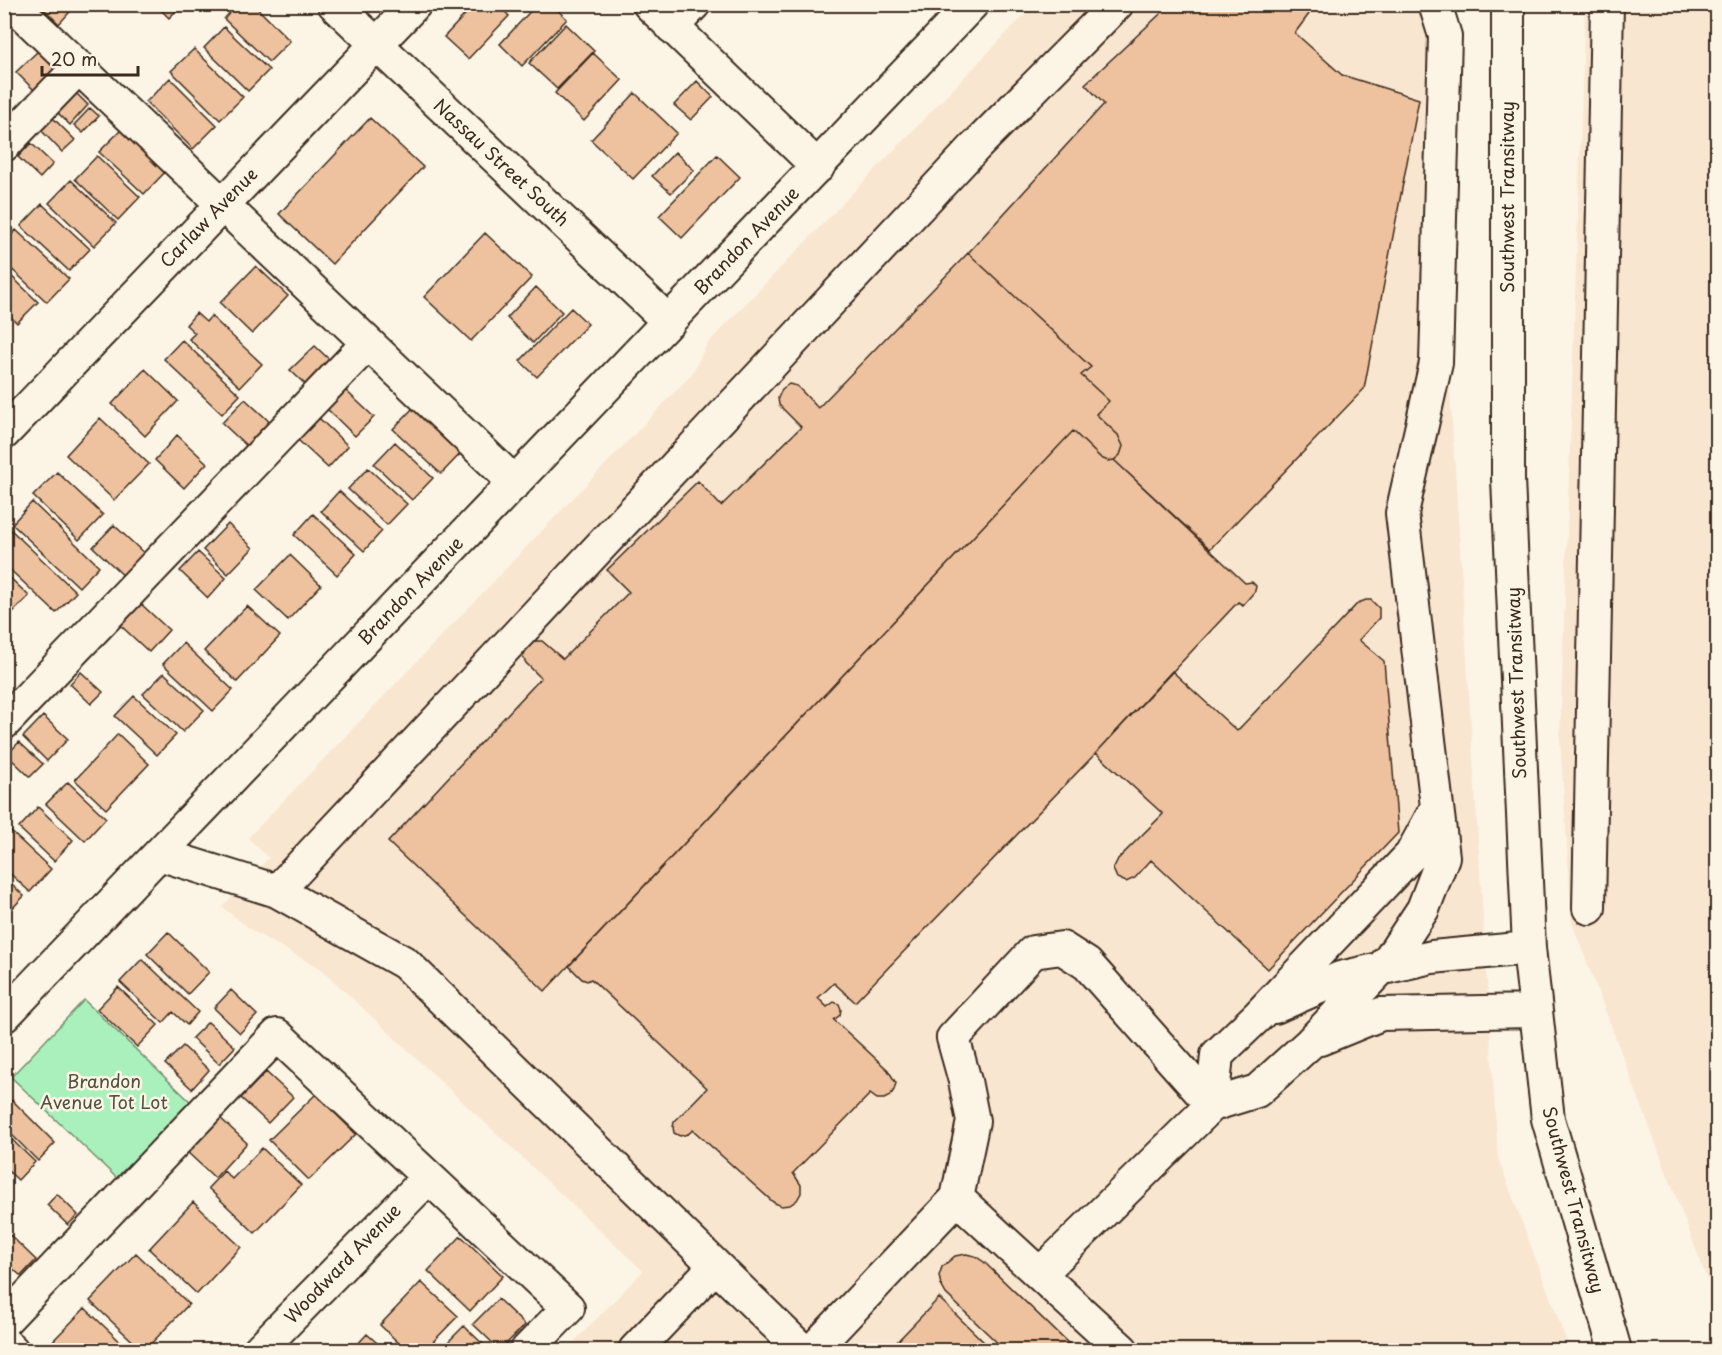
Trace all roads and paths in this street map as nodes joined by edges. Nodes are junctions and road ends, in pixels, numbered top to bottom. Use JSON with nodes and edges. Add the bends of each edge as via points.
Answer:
{"nodes":[{"id":1,"x":12,"y":4,"type":"edge"},
{"id":2,"x":334,"y":4,"type":"edge"},
{"id":3,"x":415,"y":4,"type":"edge"},
{"id":4,"x":649,"y":4,"type":"edge"},
{"id":5,"x":694,"y":4,"type":"edge"},
{"id":6,"x":972,"y":4,"type":"edge"},
{"id":7,"x":1117,"y":4,"type":"edge"},
{"id":8,"x":1436,"y":4,"type":"edge"},
{"id":9,"x":1508,"y":4,"type":"edge"},
{"id":10,"x":1607,"y":4,"type":"edge"},
{"id":11,"x":672,"y":27,"type":"junction"},
{"id":12,"x":376,"y":45,"type":"junction"},
{"id":13,"x":79,"y":67,"type":"junction"},
{"id":14,"x":4,"y":144,"type":"edge"},
{"id":15,"x":818,"y":167,"type":"junction"},
{"id":16,"x":222,"y":204,"type":"junction"},
{"id":17,"x":669,"y":322,"type":"junction"},
{"id":18,"x":368,"y":343,"type":"junction"},
{"id":19,"x":4,"y":433,"type":"edge"},
{"id":20,"x":515,"y":483,"type":"junction"},
{"id":21,"x":4,"y":723,"type":"edge"},
{"id":22,"x":1436,"y":809,"type":"junction"},
{"id":23,"x":159,"y":854,"type":"junction"},
{"id":24,"x":277,"y":891,"type":"junction"},
{"id":25,"x":1589,"y":908,"type":"dead end"},
{"id":26,"x":1529,"y":948,"type":"junction"},
{"id":27,"x":1381,"y":968,"type":"junction"},
{"id":28,"x":1535,"y":1011,"type":"junction"},
{"id":29,"x":1259,"y":1015,"type":"junction"},
{"id":30,"x":4,"y":1016,"type":"edge"},
{"id":31,"x":1310,"y":1042,"type":"junction"},
{"id":32,"x":1212,"y":1105,"type":"junction"},
{"id":33,"x":428,"y":1178,"type":"junction"},
{"id":34,"x":957,"y":1198,"type":"junction"},
{"id":35,"x":715,"y":1266,"type":"junction"},
{"id":36,"x":1040,"y":1274,"type":"junction"},
{"id":37,"x":4,"y":1321,"type":"edge"},
{"id":38,"x":4,"y":1343,"type":"edge"},
{"id":39,"x":12,"y":1350,"type":"edge"},
{"id":40,"x":259,"y":1350,"type":"edge"},
{"id":41,"x":527,"y":1350,"type":"edge"},
{"id":42,"x":635,"y":1350,"type":"edge"},
{"id":43,"x":802,"y":1350,"type":"edge"},
{"id":44,"x":813,"y":1350,"type":"edge"},
{"id":45,"x":1122,"y":1350,"type":"edge"},
{"id":46,"x":1615,"y":1350,"type":"edge"}],
"edges":[{"from":1,"to":13,"type":"street"},
{"from":2,"to":12,"type":"street","name":"Nassau Street South"},
{"from":3,"to":12,"type":"street","name":"Carlaw Avenue"},
{"from":4,"to":11,"type":"street"},
{"from":5,"to":11,"type":"street"},
{"from":6,"to":15,"type":"street","name":"Brandon Avenue"},
{"from":7,"to":24,"type":"street","via":[[958,164]]},
{"from":8,"to":22,"type":"street","via":[[1445,36],[1436,363],[1402,513]]},
{"from":9,"to":26,"type":"street","name":"Southwest Transitway","via":[[1508,479]]},
{"from":10,"to":25,"type":"street"},
{"from":11,"to":15,"type":"street"},
{"from":12,"to":16,"type":"street","name":"Carlaw Avenue"},
{"from":12,"to":17,"type":"street","name":"Nassau Street South"},
{"from":13,"to":14,"type":"street"},
{"from":13,"to":16,"type":"street"},
{"from":15,"to":17,"type":"street","name":"Brandon Avenue"},
{"from":16,"to":18,"type":"street"},
{"from":16,"to":19,"type":"street","name":"Carlaw Avenue"},
{"from":17,"to":20,"type":"street","name":"Brandon Avenue"},
{"from":18,"to":20,"type":"street"},
{"from":18,"to":21,"type":"street"},
{"from":20,"to":23,"type":"street","name":"Brandon Avenue"},
{"from":22,"to":27,"type":"street","via":[[1443,857],[1423,909]]},
{"from":22,"to":29,"type":"street","via":[[1411,855]]},
{"from":23,"to":24,"type":"street"},
{"from":23,"to":30,"type":"street","name":"Brandon Avenue"},
{"from":24,"to":35,"type":"street","via":[[405,963]]},
{"from":26,"to":27,"type":"street","via":[[1432,957]]},
{"from":26,"to":28,"type":"street","name":"Southwest Transitway"},
{"from":27,"to":29,"type":"street","via":[[1340,978]]},
{"from":27,"to":31,"type":"street"},
{"from":28,"to":31,"type":"street","via":[[1381,1014]]},
{"from":28,"to":46,"type":"street","name":"Southwest Transitway","via":[[1548,1119]]},
{"from":29,"to":32,"type":"street","via":[[1217,1055]]},
{"from":31,"to":32,"type":"street","via":[[1257,1091]]},
{"from":32,"to":34,"type":"street","via":[[1088,964],[1062,948],[1033,952],[953,1038],[973,1121]]},
{"from":32,"to":36,"type":"street"},
{"from":33,"to":37,"type":"street","via":[[277,1035]]},
{"from":33,"to":40,"type":"street","name":"Woodward Avenue"},
{"from":33,"to":41,"type":"street","via":[[568,1308]]},
{"from":34,"to":36,"type":"street"},
{"from":34,"to":44,"type":"street"},
{"from":35,"to":42,"type":"street"},
{"from":35,"to":43,"type":"street"},
{"from":36,"to":45,"type":"street"},
{"from":38,"to":39,"type":"street"}]}
